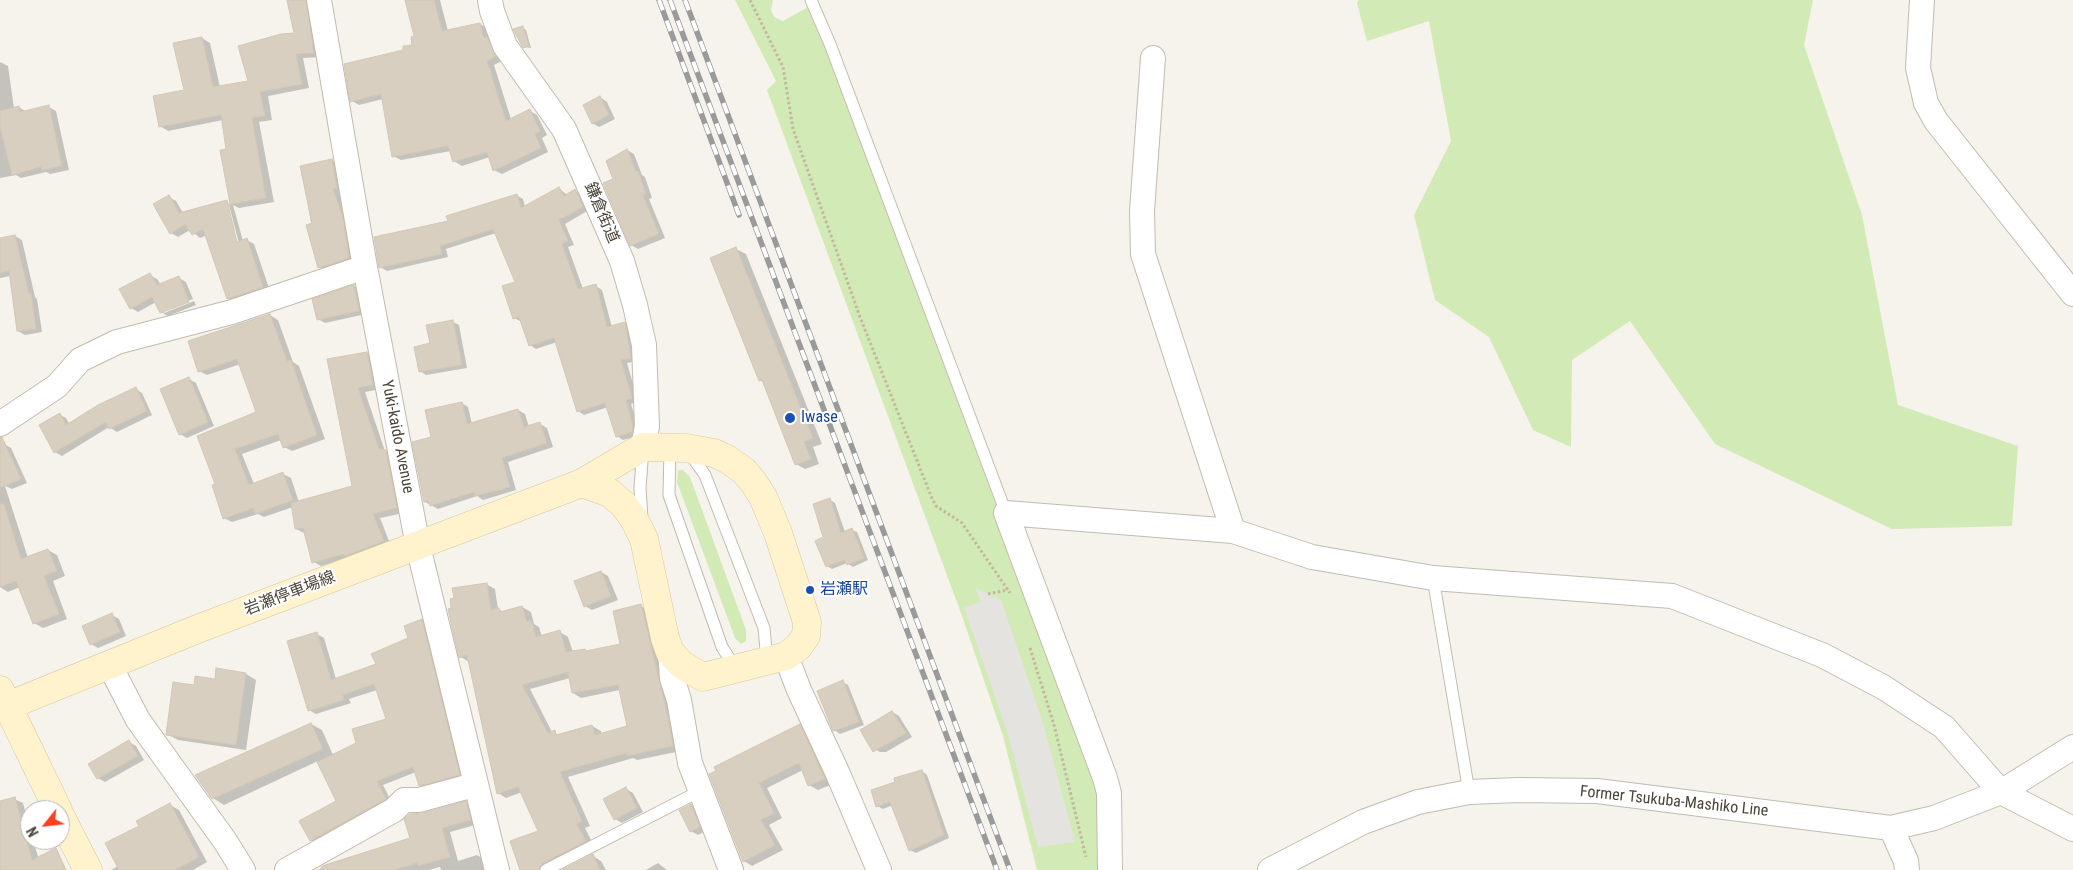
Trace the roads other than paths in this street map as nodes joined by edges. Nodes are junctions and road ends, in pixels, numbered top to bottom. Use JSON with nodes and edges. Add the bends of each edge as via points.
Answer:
{"nodes":[{"id":1,"x":319,"y":0,"type":"edge"},
{"id":2,"x":490,"y":0,"type":"edge"},
{"id":3,"x":811,"y":0,"type":"edge"},
{"id":4,"x":1922,"y":0,"type":"edge"},
{"id":5,"x":1153,"y":58,"type":"dead end"},
{"id":6,"x":365,"y":267,"type":"junction"},
{"id":7,"x":2073,"y":294,"type":"edge"},
{"id":8,"x":0,"y":424,"type":"edge"},
{"id":9,"x":643,"y":447,"type":"junction"},
{"id":10,"x":678,"y":447,"type":"junction"},
{"id":11,"x":582,"y":484,"type":"junction"},
{"id":12,"x":1006,"y":513,"type":"junction"},
{"id":13,"x":1233,"y":531,"type":"junction"},
{"id":14,"x":644,"y":539,"type":"junction"},
{"id":15,"x":418,"y":546,"type":"junction"},
{"id":16,"x":1432,"y":578,"type":"junction"},
{"id":17,"x":670,"y":652,"type":"junction"},
{"id":18,"x":776,"y":659,"type":"junction"},
{"id":19,"x":109,"y":664,"type":"junction"},
{"id":20,"x":740,"y":667,"type":"junction"},
{"id":21,"x":703,"y":676,"type":"junction"},
{"id":22,"x":679,"y":700,"type":"junction"},
{"id":23,"x":2,"y":701,"type":"edge"},
{"id":24,"x":2073,"y":747,"type":"edge"},
{"id":25,"x":474,"y":785,"type":"junction"},
{"id":26,"x":700,"y":791,"type":"junction"},
{"id":27,"x":1469,"y":792,"type":"junction"},
{"id":28,"x":2001,"y":792,"type":"junction"},
{"id":29,"x":53,"y":800,"type":"edge"},
{"id":30,"x":1890,"y":828,"type":"junction"},
{"id":31,"x":2073,"y":829,"type":"edge"},
{"id":32,"x":70,"y":835,"type":"edge"},
{"id":33,"x":88,"y":870,"type":"edge"},
{"id":34,"x":243,"y":870,"type":"edge"},
{"id":35,"x":286,"y":870,"type":"edge"},
{"id":36,"x":496,"y":870,"type":"edge"},
{"id":37,"x":546,"y":870,"type":"edge"},
{"id":38,"x":731,"y":870,"type":"edge"},
{"id":39,"x":878,"y":870,"type":"edge"},
{"id":40,"x":1110,"y":870,"type":"edge"},
{"id":41,"x":1270,"y":870,"type":"edge"},
{"id":42,"x":1907,"y":870,"type":"edge"}],
"edges":[{"from":1,"to":6,"type":"street","name":"Yuki-kaido Avenue"},
{"from":2,"to":9,"type":"street","name":"鎌倉街道","via":[[505,46],[564,129],[622,261],[644,345],[647,426]]},
{"from":3,"to":12,"type":"lane"},
{"from":4,"to":7,"type":"street","via":[[1918,68],[1926,103],[1936,121]]},
{"from":5,"to":13,"type":"street","via":[[1142,254]]},
{"from":6,"to":8,"type":"street","via":[[232,312],[117,342],[80,360],[57,386]]},
{"from":6,"to":15,"type":"street","name":"Yuki-kaido Avenue"},
{"from":9,"to":10,"type":"street"},
{"from":9,"to":11,"type":"street","name":"岩瀬停車場線"},
{"from":9,"to":14,"type":"lane","via":[[640,488]]},
{"from":10,"to":18,"type":"lane","via":[[708,483]]},
{"from":10,"to":18,"type":"street","via":[[727,459],[744,471],[763,496],[807,622],[806,636],[798,647]]},
{"from":10,"to":20,"type":"lane","via":[[669,495],[722,646]]},
{"from":11,"to":14,"type":"street","via":[[610,493],[624,505]]},
{"from":11,"to":15,"type":"street","name":"岩瀬停車場線"},
{"from":12,"to":13,"type":"street"},
{"from":12,"to":40,"type":"street","via":[[1105,778],[1109,793]]},
{"from":13,"to":16,"type":"street","via":[[1312,557]]},
{"from":14,"to":17,"type":"street","via":[[657,611]]},
{"from":15,"to":19,"type":"street","name":"岩瀬停車場線"},
{"from":15,"to":25,"type":"street","name":"Yuki-kaido Avenue"},
{"from":16,"to":27,"type":"lane"},
{"from":16,"to":28,"type":"street","via":[[1672,596],[1822,655],[1883,688],[1944,727]]},
{"from":17,"to":21,"type":"street","via":[[682,665]]},
{"from":17,"to":22,"type":"street","via":[[672,678]]},
{"from":18,"to":20,"type":"street"},
{"from":18,"to":39,"type":"street","via":[[798,690]]},
{"from":19,"to":23,"type":"street","name":"岩瀬停車場線"},
{"from":19,"to":34,"type":"street","via":[[138,720]]},
{"from":20,"to":21,"type":"street"},
{"from":21,"to":22,"type":"street"},
{"from":22,"to":26,"type":"street","via":[[690,764]]},
{"from":23,"to":29,"type":"street"},
{"from":24,"to":28,"type":"street","name":"Former Tsukuba-Mashiko Line"},
{"from":25,"to":35,"type":"street","via":[[420,800],[404,800],[394,810]]},
{"from":25,"to":36,"type":"street","name":"Yuki-kaido Avenue"},
{"from":26,"to":37,"type":"lane"},
{"from":26,"to":38,"type":"street"},
{"from":27,"to":30,"type":"street","name":"Former Tsukuba-Mashiko Line","via":[[1597,791]]},
{"from":27,"to":41,"type":"street","name":"Former Tsukuba-Mashiko Line","via":[[1418,802],[1363,822]]},
{"from":28,"to":30,"type":"street","name":"Former Tsukuba-Mashiko Line","via":[[1934,818]]},
{"from":28,"to":31,"type":"street"},
{"from":30,"to":42,"type":"street"},
{"from":32,"to":33,"type":"street"}]}
